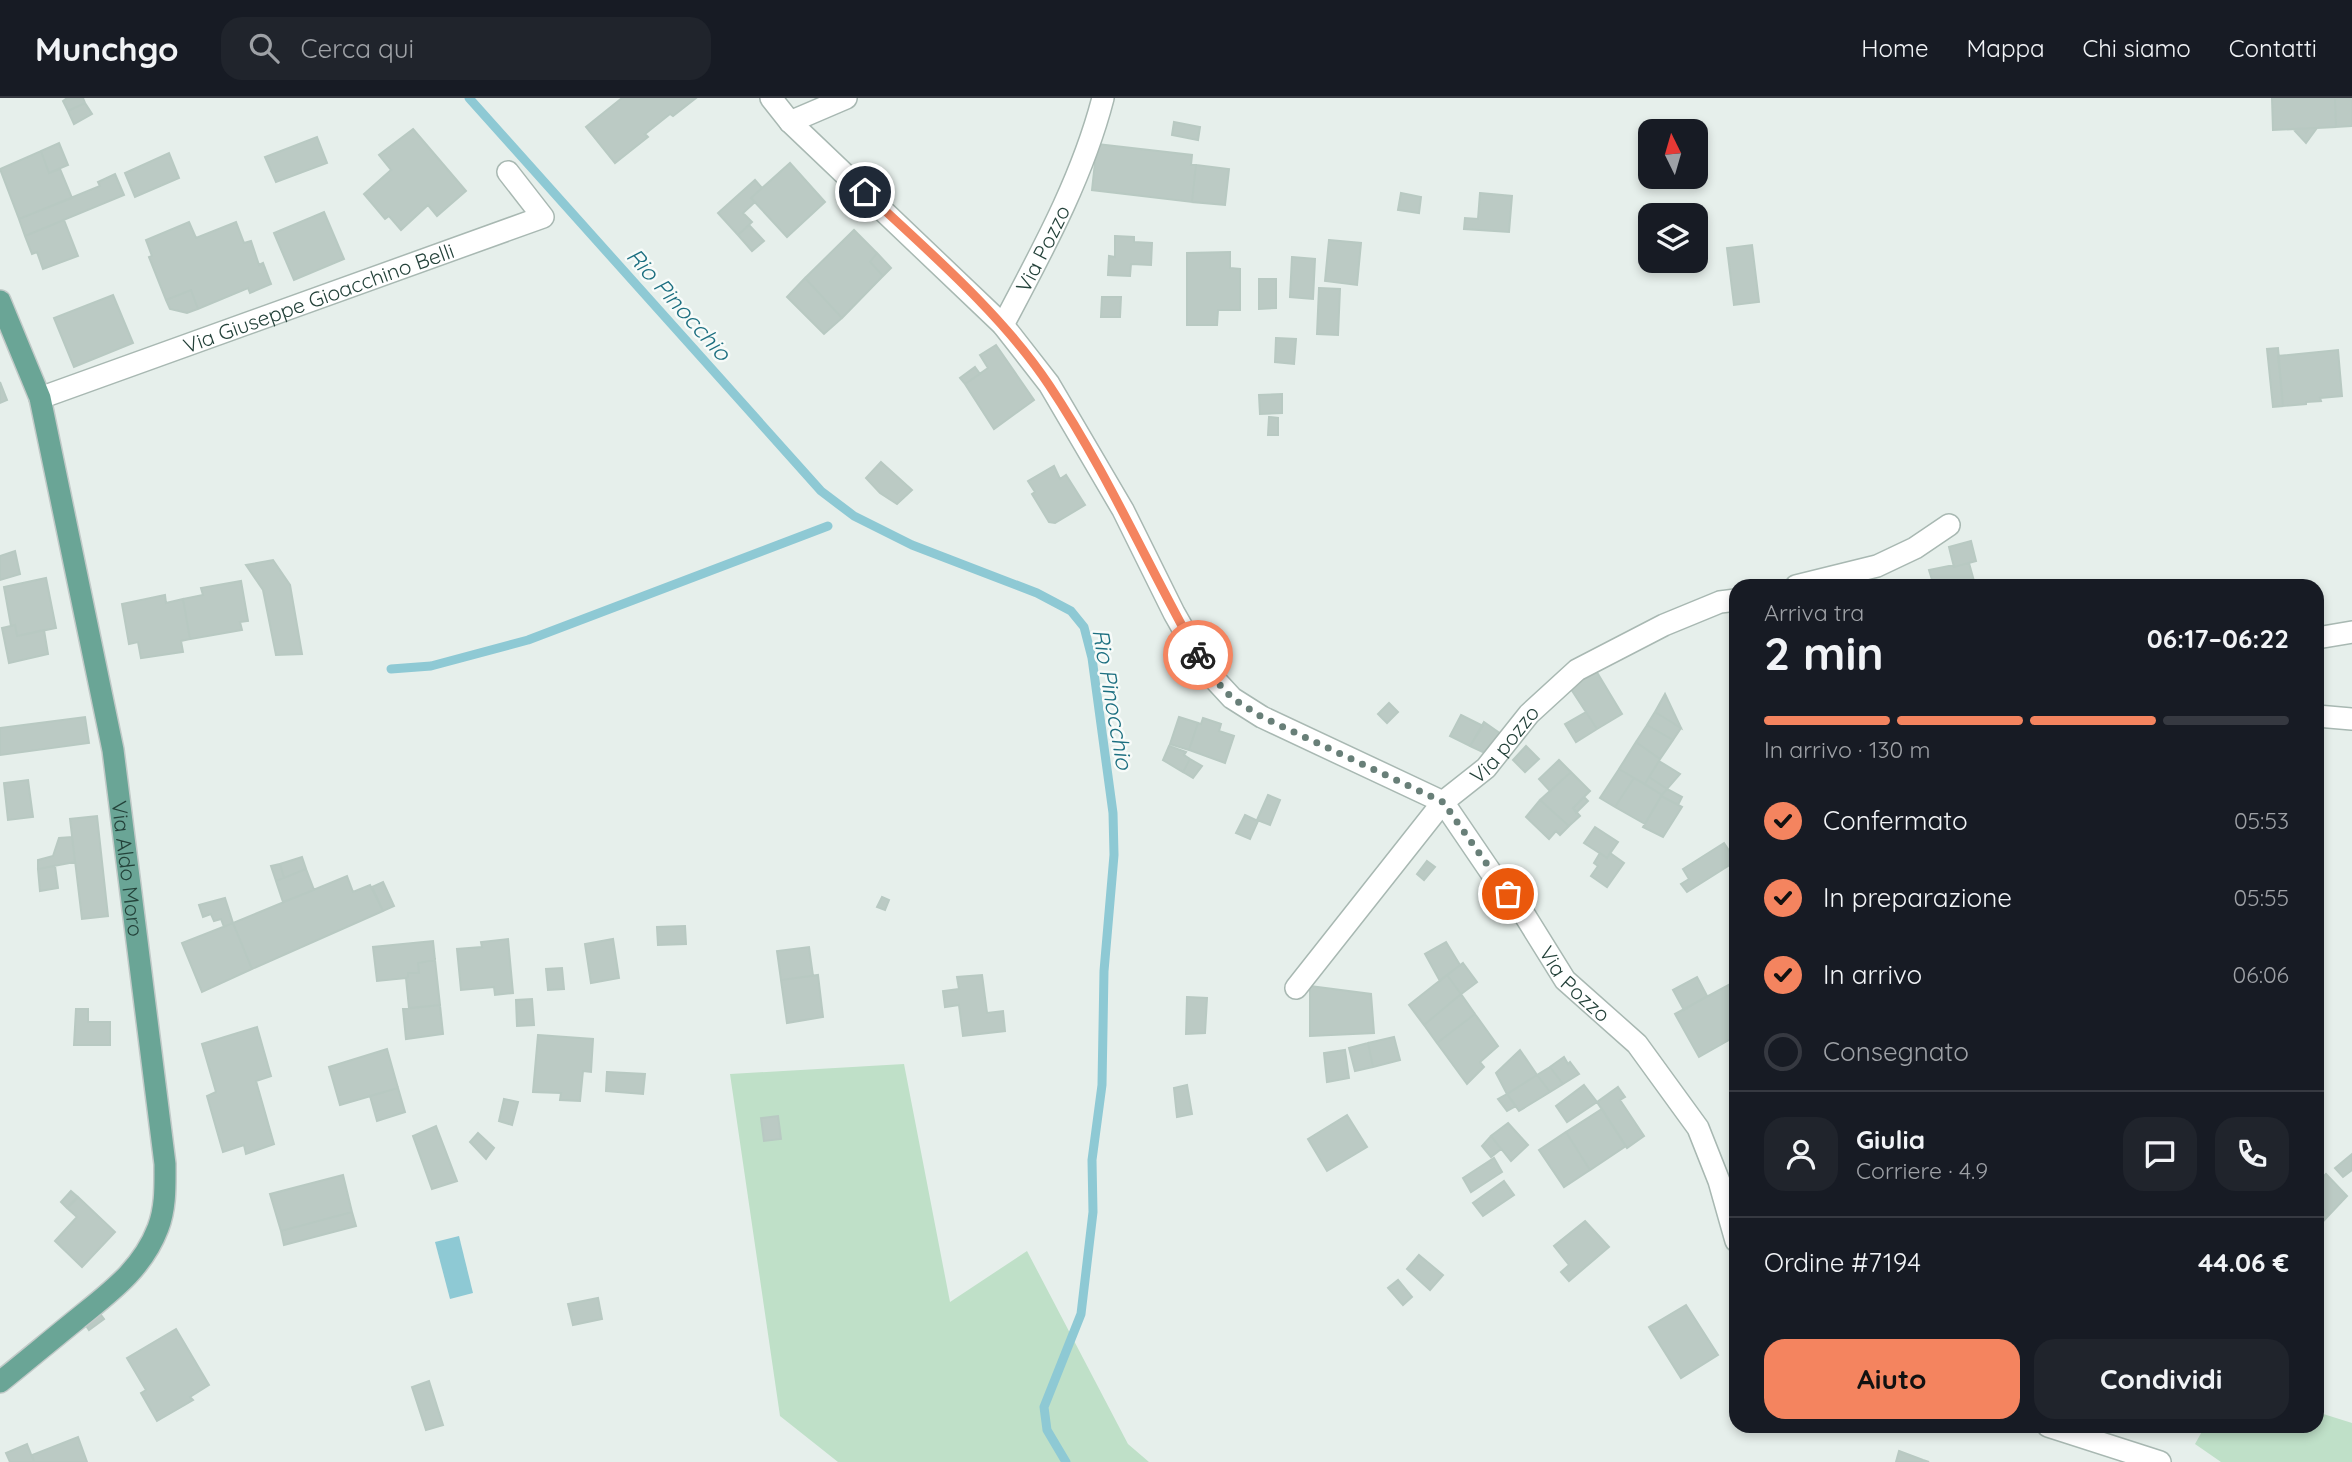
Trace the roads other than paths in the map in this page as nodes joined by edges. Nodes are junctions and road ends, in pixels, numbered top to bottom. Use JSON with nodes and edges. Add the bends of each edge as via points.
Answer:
{"nodes":[{"id":1,"x":771,"y":98,"type":"edge"},
{"id":2,"x":846,"y":98,"type":"edge"},
{"id":3,"x":1103,"y":98,"type":"edge"},
{"id":4,"x":790,"y":122,"type":"junction"},
{"id":5,"x":508,"y":172,"type":"dead end"},
{"id":6,"x":0,"y":301,"type":"edge"},
{"id":7,"x":1003,"y":325,"type":"junction"},
{"id":8,"x":40,"y":398,"type":"junction"},
{"id":9,"x":1949,"y":525,"type":"dead end"},
{"id":10,"x":1824,"y":579,"type":"edge"},
{"id":11,"x":1729,"y":601,"type":"edge"},
{"id":12,"x":2352,"y":632,"type":"edge"},
{"id":13,"x":2324,"y":637,"type":"edge"},
{"id":14,"x":2324,"y":717,"type":"edge"},
{"id":15,"x":2352,"y":719,"type":"edge"},
{"id":16,"x":1443,"y":802,"type":"junction"},
{"id":17,"x":1296,"y":988,"type":"dead end"},
{"id":18,"x":1729,"y":1216,"type":"edge"},
{"id":19,"x":0,"y":1382,"type":"edge"},
{"id":20,"x":2070,"y":1433,"type":"edge"},
{"id":21,"x":2160,"y":1462,"type":"edge"}],
"edges":[{"from":1,"to":4,"type":"street"},
{"from":2,"to":4,"type":"street"},
{"from":3,"to":7,"type":"street","name":"Via Pozzo","via":[[1064,209]]},
{"from":4,"to":7,"type":"street"},
{"from":5,"to":8,"type":"street","name":"Via Giuseppe Gioacchino Belli","via":[[543,216]]},
{"from":6,"to":8,"type":"main road","name":"Via Aldo Moro"},
{"from":7,"to":16,"type":"street","via":[[1049,384],[1215,680],[1232,698],[1262,717]]},
{"from":8,"to":19,"type":"main road","name":"Via Aldo Moro","via":[[113,750],[165,1186],[158,1227],[126,1279]]},
{"from":9,"to":10,"type":"street","via":[[1877,566]]},
{"from":11,"to":16,"type":"street","name":"Via pozzo","via":[[1664,625],[1577,670],[1529,714],[1486,768]]},
{"from":12,"to":13,"type":"street"},
{"from":14,"to":15,"type":"street"},
{"from":16,"to":17,"type":"street","name":"Via pozzo"},
{"from":16,"to":18,"type":"street","name":"Via Pozzo","via":[[1565,980],[1637,1044],[1698,1128]]},
{"from":20,"to":21,"type":"street"}]}
